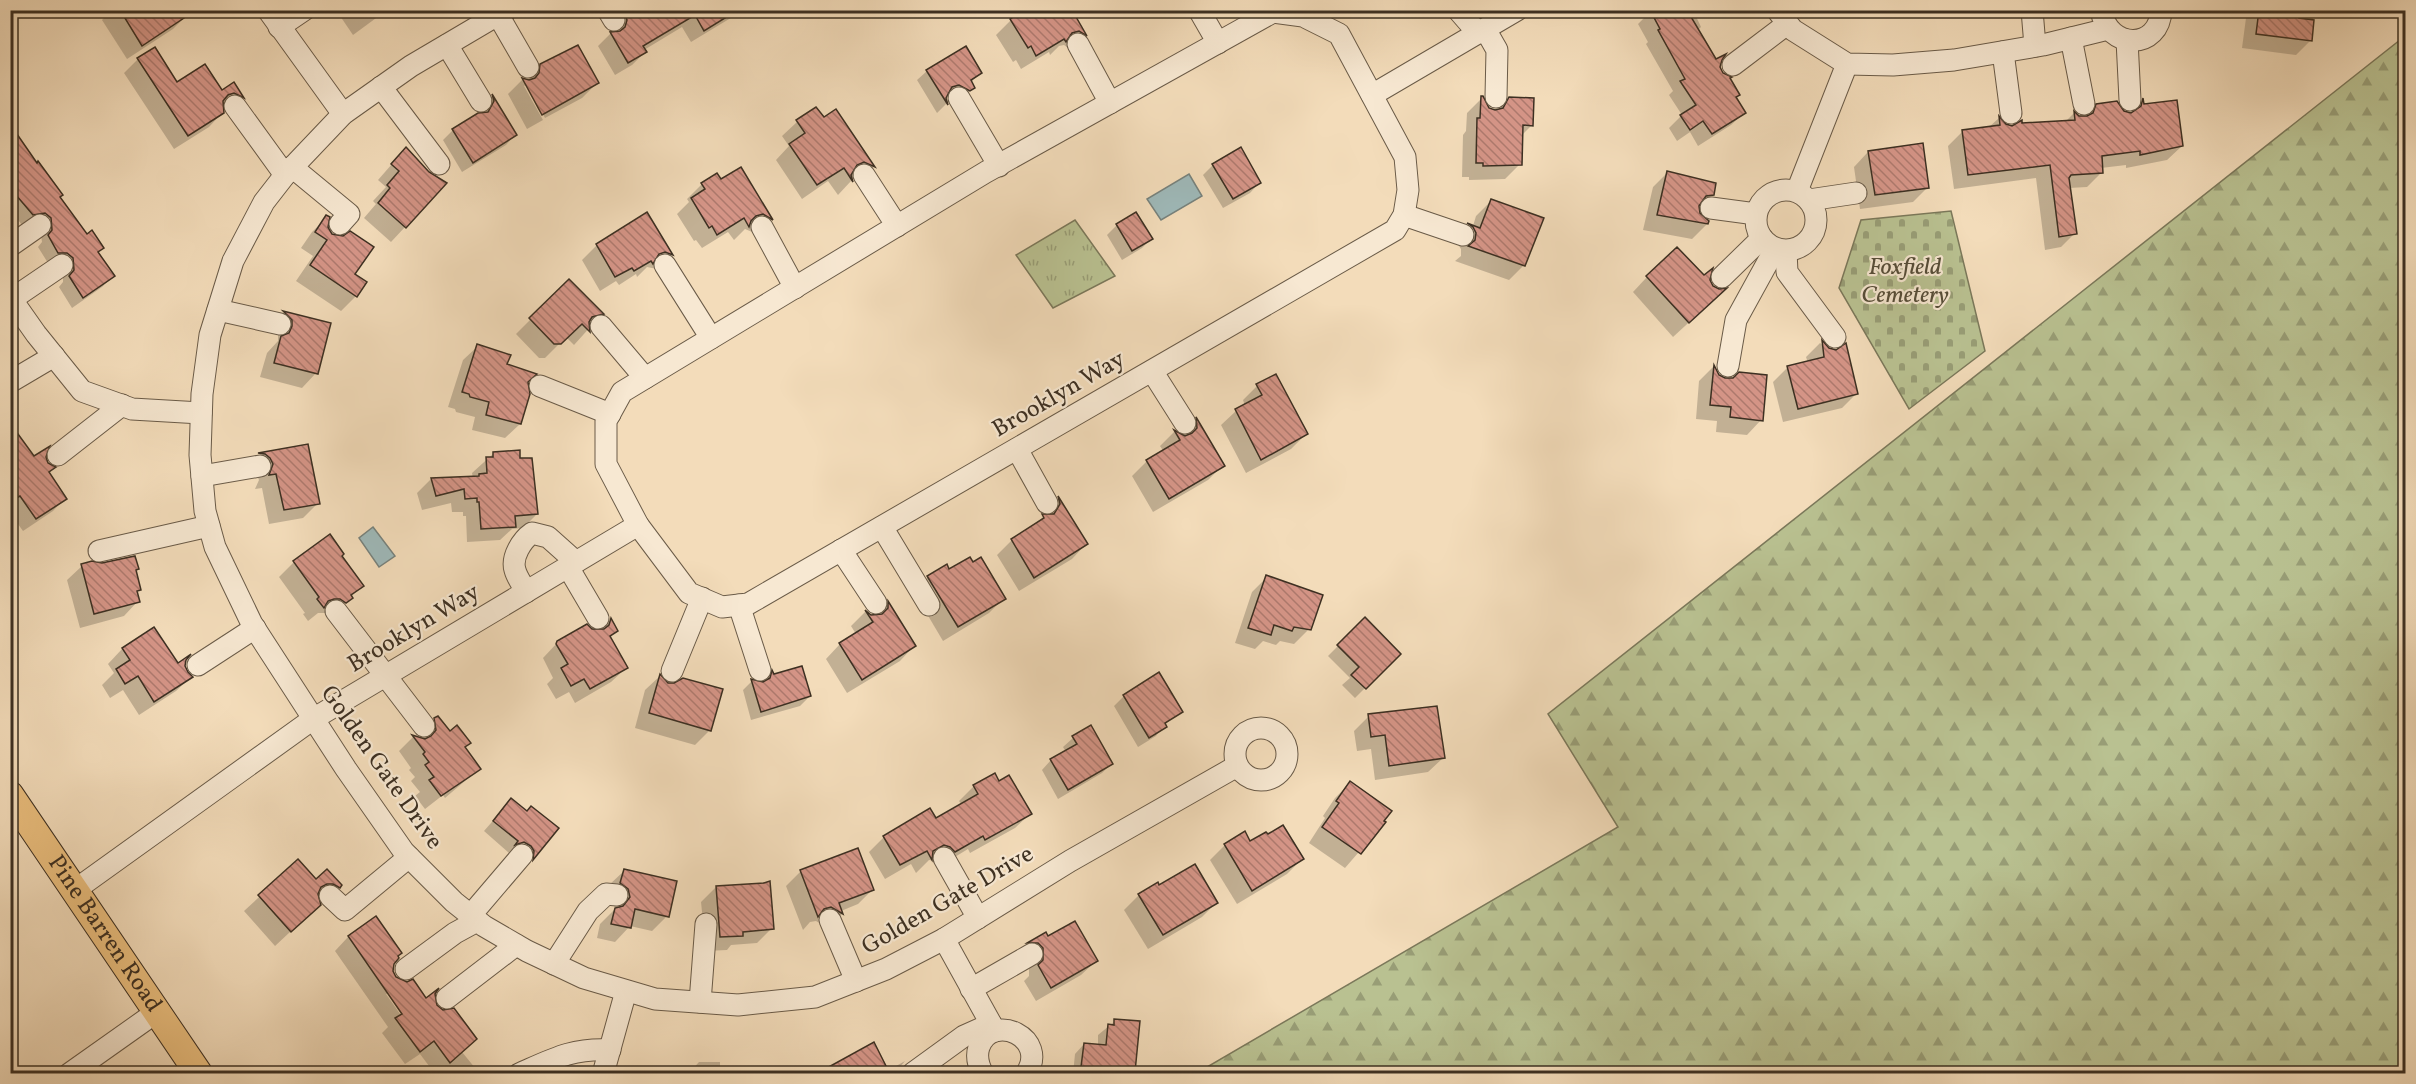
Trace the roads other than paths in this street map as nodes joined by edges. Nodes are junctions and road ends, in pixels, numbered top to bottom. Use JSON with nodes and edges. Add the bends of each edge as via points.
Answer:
{"nodes":[{"id":1,"x":304,"y":10,"type":"edge"},
{"id":2,"x":1199,"y":10,"type":"edge"},
{"id":3,"x":1458,"y":10,"type":"edge"},
{"id":4,"x":1517,"y":10,"type":"edge"},
{"id":5,"x":2032,"y":10,"type":"edge"},
{"id":6,"x":2161,"y":10,"type":"edge"},
{"id":7,"x":502,"y":13,"type":"edge"},
{"id":8,"x":1296,"y":13,"type":"edge"},
{"id":9,"x":1263,"y":14,"type":"edge"},
{"id":10,"x":1782,"y":17,"type":"edge"},
{"id":11,"x":274,"y":19,"type":"edge"},
{"id":12,"x":2105,"y":20,"type":"edge"},
{"id":13,"x":1481,"y":31,"type":"junction"},
{"id":14,"x":2071,"y":38,"type":"junction"},
{"id":15,"x":2127,"y":40,"type":"junction"},
{"id":16,"x":1218,"y":43,"type":"junction"},
{"id":17,"x":1078,"y":44,"type":"dead end"},
{"id":18,"x":447,"y":45,"type":"junction"},
{"id":19,"x":2035,"y":46,"type":"junction"},
{"id":20,"x":2002,"y":52,"type":"junction"},
{"id":21,"x":1847,"y":64,"type":"junction"},
{"id":22,"x":1733,"y":65,"type":"dead end"},
{"id":23,"x":528,"y":67,"type":"dead end"},
{"id":24,"x":381,"y":87,"type":"junction"},
{"id":25,"x":1371,"y":95,"type":"junction"},
{"id":26,"x":1496,"y":97,"type":"dead end"},
{"id":27,"x":959,"y":98,"type":"dead end"},
{"id":28,"x":2130,"y":100,"type":"dead end"},
{"id":29,"x":481,"y":101,"type":"dead end"},
{"id":30,"x":1110,"y":103,"type":"junction"},
{"id":31,"x":2084,"y":104,"type":"dead end"},
{"id":32,"x":235,"y":106,"type":"dead end"},
{"id":33,"x":2011,"y":113,"type":"dead end"},
{"id":34,"x":343,"y":114,"type":"junction"},
{"id":35,"x":439,"y":164,"type":"dead end"},
{"id":36,"x":999,"y":165,"type":"junction"},
{"id":37,"x":289,"y":171,"type":"junction"},
{"id":38,"x":864,"y":175,"type":"dead end"},
{"id":39,"x":1856,"y":193,"type":"dead end"},
{"id":40,"x":1803,"y":196,"type":"junction"},
{"id":41,"x":1711,"y":208,"type":"dead end"},
{"id":42,"x":1756,"y":214,"type":"junction"},
{"id":43,"x":1404,"y":215,"type":"junction"},
{"id":44,"x":340,"y":224,"type":"dead end"},
{"id":45,"x":40,"y":225,"type":"dead end"},
{"id":46,"x":897,"y":226,"type":"junction"},
{"id":47,"x":762,"y":227,"type":"dead end"},
{"id":48,"x":1463,"y":235,"type":"dead end"},
{"id":49,"x":10,"y":246,"type":"edge"},
{"id":50,"x":1774,"y":246,"type":"junction"},
{"id":51,"x":62,"y":265,"type":"dead end"},
{"id":52,"x":665,"y":265,"type":"dead end"},
{"id":53,"x":1722,"y":277,"type":"dead end"},
{"id":54,"x":795,"y":288,"type":"junction"},
{"id":55,"x":11,"y":298,"type":"edge"},
{"id":56,"x":218,"y":310,"type":"junction"},
{"id":57,"x":280,"y":324,"type":"dead end"},
{"id":58,"x":601,"y":327,"type":"dead end"},
{"id":59,"x":1835,"y":337,"type":"dead end"},
{"id":60,"x":711,"y":338,"type":"junction"},
{"id":61,"x":54,"y":356,"type":"junction"},
{"id":62,"x":1728,"y":366,"type":"dead end"},
{"id":63,"x":1152,"y":371,"type":"junction"},
{"id":64,"x":645,"y":378,"type":"junction"},
{"id":65,"x":10,"y":382,"type":"edge"},
{"id":66,"x":540,"y":386,"type":"dead end"},
{"id":67,"x":122,"y":405,"type":"junction"},
{"id":68,"x":201,"y":413,"type":"junction"},
{"id":69,"x":610,"y":414,"type":"junction"},
{"id":70,"x":1185,"y":423,"type":"dead end"},
{"id":71,"x":1017,"y":449,"type":"junction"},
{"id":72,"x":58,"y":455,"type":"dead end"},
{"id":73,"x":260,"y":466,"type":"dead end"},
{"id":74,"x":202,"y":476,"type":"junction"},
{"id":75,"x":1047,"y":503,"type":"dead end"},
{"id":76,"x":638,"y":525,"type":"junction"},
{"id":77,"x":209,"y":526,"type":"junction"},
{"id":78,"x":882,"y":527,"type":"junction"},
{"id":79,"x":99,"y":550,"type":"dead end"},
{"id":80,"x":841,"y":550,"type":"junction"},
{"id":81,"x":572,"y":565,"type":"junction"},
{"id":82,"x":526,"y":592,"type":"junction"},
{"id":83,"x":702,"y":598,"type":"junction"},
{"id":84,"x":876,"y":603,"type":"dead end"},
{"id":85,"x":929,"y":604,"type":"dead end"},
{"id":86,"x":739,"y":605,"type":"junction"},
{"id":87,"x":336,"y":610,"type":"dead end"},
{"id":88,"x":598,"y":618,"type":"dead end"},
{"id":89,"x":255,"y":628,"type":"junction"},
{"id":90,"x":198,"y":665,"type":"dead end"},
{"id":91,"x":760,"y":670,"type":"dead end"},
{"id":92,"x":672,"y":671,"type":"dead end"},
{"id":93,"x":386,"y":675,"type":"junction"},
{"id":94,"x":313,"y":719,"type":"junction"},
{"id":95,"x":424,"y":726,"type":"dead end"},
{"id":96,"x":1237,"y":766,"type":"dead end"},
{"id":97,"x":10,"y":795,"type":"edge"},
{"id":98,"x":522,"y":855,"type":"dead end"},
{"id":99,"x":409,"y":857,"type":"junction"},
{"id":100,"x":944,"y":858,"type":"dead end"},
{"id":101,"x":75,"y":890,"type":"junction"},
{"id":102,"x":330,"y":896,"type":"dead end"},
{"id":103,"x":617,"y":896,"type":"dead end"},
{"id":104,"x":474,"y":918,"type":"junction"},
{"id":105,"x":978,"y":918,"type":"junction"},
{"id":106,"x":830,"y":920,"type":"dead end"},
{"id":107,"x":706,"y":924,"type":"dead end"},
{"id":108,"x":944,"y":939,"type":"junction"},
{"id":109,"x":516,"y":945,"type":"junction"},
{"id":110,"x":1032,"y":954,"type":"dead end"},
{"id":111,"x":554,"y":964,"type":"junction"},
{"id":112,"x":406,"y":969,"type":"dead end"},
{"id":113,"x":856,"y":981,"type":"junction"},
{"id":114,"x":971,"y":989,"type":"junction"},
{"id":115,"x":626,"y":991,"type":"junction"},
{"id":116,"x":447,"y":998,"type":"dead end"},
{"id":117,"x":700,"y":1002,"type":"junction"},
{"id":118,"x":158,"y":1011,"type":"junction"},
{"id":119,"x":993,"y":1027,"type":"junction"},
{"id":120,"x":610,"y":1050,"type":"junction"},
{"id":121,"x":913,"y":1073,"type":"edge"},
{"id":122,"x":69,"y":1074,"type":"edge"},
{"id":123,"x":199,"y":1074,"type":"edge"},
{"id":124,"x":519,"y":1074,"type":"edge"},
{"id":125,"x":603,"y":1074,"type":"edge"},
{"id":126,"x":983,"y":1074,"type":"edge"},
{"id":127,"x":1026,"y":1074,"type":"edge"}],
"edges":[{"from":1,"to":11,"type":"street"},
{"from":2,"to":16,"type":"street"},
{"from":3,"to":13,"type":"street"},
{"from":4,"to":13,"type":"street"},
{"from":5,"to":19,"type":"street"},
{"from":6,"to":15,"type":"street","via":[[2151,33],[2143,39]]},
{"from":7,"to":18,"type":"street","name":"Golden Gate Drive"},
{"from":7,"to":23,"type":"street"},
{"from":8,"to":9,"type":"street","name":"Brooklyn Way"},
{"from":8,"to":25,"type":"street","name":"Brooklyn Way","via":[[1339,34]]},
{"from":9,"to":16,"type":"street","name":"Brooklyn Way"},
{"from":10,"to":21,"type":"street","via":[[1793,30]]},
{"from":10,"to":22,"type":"street"},
{"from":11,"to":34,"type":"street"},
{"from":12,"to":14,"type":"street"},
{"from":12,"to":15,"type":"street","via":[[2115,36]]},
{"from":13,"to":25,"type":"street"},
{"from":13,"to":26,"type":"street","via":[[1497,50]]},
{"from":14,"to":19,"type":"street"},
{"from":14,"to":31,"type":"street"},
{"from":15,"to":28,"type":"street"},
{"from":16,"to":30,"type":"street","name":"Brooklyn Way"},
{"from":17,"to":30,"type":"street"},
{"from":18,"to":24,"type":"street","name":"Golden Gate Drive"},
{"from":18,"to":29,"type":"street"},
{"from":19,"to":20,"type":"street"},
{"from":20,"to":21,"type":"street","via":[[1903,64]]},
{"from":20,"to":33,"type":"street"},
{"from":21,"to":40,"type":"street"},
{"from":24,"to":34,"type":"street","name":"Golden Gate Drive"},
{"from":24,"to":35,"type":"street"},
{"from":25,"to":43,"type":"street","name":"Brooklyn Way","via":[[1405,157],[1408,190]]},
{"from":27,"to":36,"type":"street"},
{"from":30,"to":36,"type":"street","name":"Brooklyn Way"},
{"from":32,"to":37,"type":"street"},
{"from":34,"to":37,"type":"street","name":"Golden Gate Drive"},
{"from":36,"to":46,"type":"street","name":"Brooklyn Way"},
{"from":37,"to":44,"type":"street","via":[[349,214]]},
{"from":37,"to":56,"type":"street","name":"Golden Gate Drive","via":[[264,202],[233,261]]},
{"from":38,"to":46,"type":"street"},
{"from":39,"to":40,"type":"street"},
{"from":40,"to":42,"type":"street","via":[[1779,190],[1762,200]]},
{"from":40,"to":50,"type":"street","via":[[1816,215],[1812,236],[1796,249]]},
{"from":41,"to":42,"type":"street"},
{"from":42,"to":50,"type":"street","via":[[1756,227]]},
{"from":43,"to":48,"type":"street"},
{"from":43,"to":63,"type":"street","name":"Brooklyn Way","via":[[1395,230]]},
{"from":45,"to":49,"type":"street"},
{"from":46,"to":54,"type":"street","name":"Brooklyn Way"},
{"from":47,"to":54,"type":"street"},
{"from":50,"to":53,"type":"street"},
{"from":50,"to":59,"type":"street","via":[[1787,272]]},
{"from":50,"to":62,"type":"street","via":[[1736,320]]},
{"from":51,"to":55,"type":"street"},
{"from":52,"to":60,"type":"street"},
{"from":54,"to":60,"type":"street","name":"Brooklyn Way"},
{"from":55,"to":61,"type":"street"},
{"from":56,"to":57,"type":"street"},
{"from":56,"to":68,"type":"street","name":"Golden Gate Drive","via":[[210,335]]},
{"from":58,"to":64,"type":"street"},
{"from":60,"to":64,"type":"street","name":"Brooklyn Way"},
{"from":61,"to":65,"type":"street"},
{"from":61,"to":67,"type":"street","via":[[81,391]]},
{"from":63,"to":70,"type":"street"},
{"from":63,"to":71,"type":"street","name":"Brooklyn Way"},
{"from":64,"to":69,"type":"street","name":"Brooklyn Way","via":[[622,392]]},
{"from":66,"to":69,"type":"street"},
{"from":67,"to":68,"type":"street"},
{"from":67,"to":72,"type":"street"},
{"from":68,"to":74,"type":"street","name":"Golden Gate Drive"},
{"from":69,"to":76,"type":"street","name":"Brooklyn Way","via":[[606,421],[606,464]]},
{"from":71,"to":75,"type":"street"},
{"from":71,"to":78,"type":"street","name":"Brooklyn Way"},
{"from":73,"to":74,"type":"street"},
{"from":74,"to":77,"type":"street","name":"Golden Gate Drive"},
{"from":76,"to":81,"type":"street","name":"Brooklyn Way"},
{"from":76,"to":83,"type":"street","name":"Brooklyn Way","via":[[689,593]]},
{"from":77,"to":79,"type":"street"},
{"from":77,"to":89,"type":"street","name":"Golden Gate Drive","via":[[215,547]]},
{"from":78,"to":80,"type":"street","name":"Brooklyn Way"},
{"from":78,"to":85,"type":"street"},
{"from":80,"to":84,"type":"street"},
{"from":80,"to":86,"type":"street","name":"Brooklyn Way","via":[[748,604]]},
{"from":81,"to":82,"type":"street","name":"Brooklyn Way"},
{"from":81,"to":82,"type":"street","via":[[548,537],[532,533],[524,539],[515,558],[514,569]]},
{"from":81,"to":88,"type":"street"},
{"from":82,"to":93,"type":"street","name":"Brooklyn Way"},
{"from":83,"to":86,"type":"street","name":"Brooklyn Way","via":[[722,607]]},
{"from":83,"to":92,"type":"street"},
{"from":86,"to":91,"type":"street"},
{"from":87,"to":93,"type":"street"},
{"from":89,"to":90,"type":"street"},
{"from":89,"to":94,"type":"street","name":"Golden Gate Drive"},
{"from":93,"to":94,"type":"street","name":"Brooklyn Way"},
{"from":93,"to":95,"type":"street"},
{"from":94,"to":99,"type":"street","name":"Golden Gate Drive"},
{"from":94,"to":101,"type":"street","name":"Brooklyn Way"},
{"from":96,"to":105,"type":"street","name":"Golden Gate Drive"},
{"from":97,"to":101,"type":"main road","name":"Pine Barren Road"},
{"from":98,"to":104,"type":"street"},
{"from":99,"to":102,"type":"street","via":[[345,910]]},
{"from":99,"to":104,"type":"street","name":"Golden Gate Drive"},
{"from":100,"to":105,"type":"street"},
{"from":101,"to":118,"type":"main road","name":"Pine Barren Road"},
{"from":103,"to":111,"type":"street","via":[[606,894],[588,911]]},
{"from":104,"to":109,"type":"street","name":"Golden Gate Drive"},
{"from":104,"to":112,"type":"street"},
{"from":105,"to":108,"type":"street","name":"Golden Gate Drive"},
{"from":106,"to":113,"type":"street"},
{"from":107,"to":117,"type":"street"},
{"from":108,"to":113,"type":"street","name":"Golden Gate Drive"},
{"from":108,"to":114,"type":"street"},
{"from":109,"to":111,"type":"street","name":"Golden Gate Drive"},
{"from":109,"to":116,"type":"street"},
{"from":110,"to":114,"type":"street"},
{"from":111,"to":115,"type":"street","name":"Golden Gate Drive"},
{"from":113,"to":117,"type":"street","name":"Golden Gate Drive","via":[[815,997],[738,1005]]},
{"from":114,"to":119,"type":"street"},
{"from":115,"to":117,"type":"street","name":"Golden Gate Drive","via":[[654,999]]},
{"from":115,"to":120,"type":"street"},
{"from":118,"to":122,"type":"street"},
{"from":118,"to":123,"type":"main road","name":"Pine Barren Road"},
{"from":119,"to":121,"type":"street","via":[[964,1036]]},
{"from":119,"to":126,"type":"street","via":[[978,1051]]},
{"from":119,"to":127,"type":"street","via":[[1012,1031],[1027,1042],[1032,1059]]},
{"from":120,"to":124,"type":"street","via":[[587,1049],[564,1055]]},
{"from":120,"to":125,"type":"street"}]}
